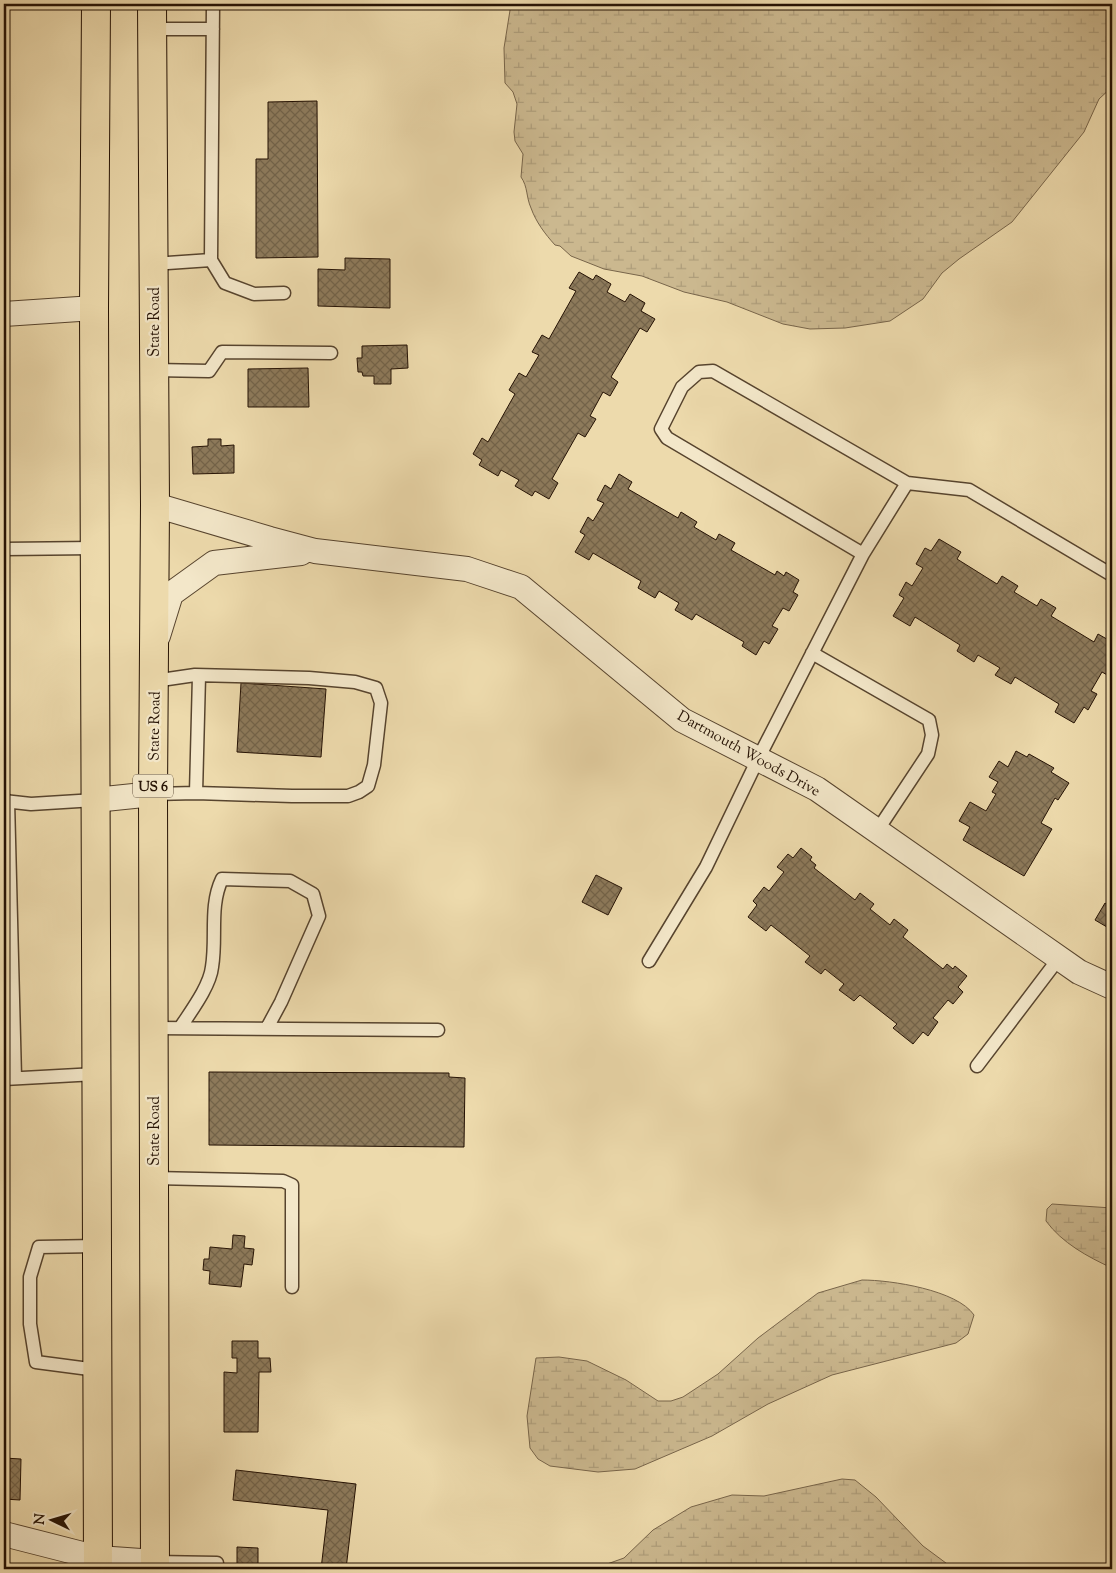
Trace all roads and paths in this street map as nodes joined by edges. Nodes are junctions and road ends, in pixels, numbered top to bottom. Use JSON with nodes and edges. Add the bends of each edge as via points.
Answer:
{"nodes":[{"id":1,"x":96,"y":4,"type":"edge"},
{"id":2,"x":213,"y":4,"type":"edge"},
{"id":3,"x":152,"y":16,"type":"edge"},
{"id":4,"x":213,"y":29,"type":"junction"},
{"id":5,"x":211,"y":260,"type":"junction"},
{"id":6,"x":153,"y":264,"type":"junction"},
{"id":7,"x":284,"y":293,"type":"dead end"},
{"id":8,"x":94,"y":308,"type":"junction"},
{"id":9,"x":4,"y":314,"type":"edge"},
{"id":10,"x":331,"y":353,"type":"dead end"},
{"id":11,"x":154,"y":370,"type":"junction"},
{"id":12,"x":906,"y":483,"type":"junction"},
{"id":13,"x":155,"y":504,"type":"junction"},
{"id":14,"x":94,"y":548,"type":"junction"},
{"id":15,"x":4,"y":549,"type":"edge"},
{"id":16,"x":315,"y":551,"type":"junction"},
{"id":17,"x":863,"y":554,"type":"junction"},
{"id":18,"x":1112,"y":575,"type":"edge"},
{"id":19,"x":154,"y":647,"type":"junction"},
{"id":20,"x":812,"y":653,"type":"junction"},
{"id":21,"x":199,"y":676,"type":"junction"},
{"id":22,"x":154,"y":681,"type":"junction"},
{"id":23,"x":758,"y":759,"type":"junction"},
{"id":24,"x":196,"y":793,"type":"junction"},
{"id":25,"x":153,"y":794,"type":"junction"},
{"id":26,"x":95,"y":800,"type":"junction"},
{"id":27,"x":6,"y":801,"type":"edge"},
{"id":28,"x":877,"y":831,"type":"junction"},
{"id":29,"x":7,"y":844,"type":"edge"},
{"id":30,"x":1059,"y":958,"type":"junction"},
{"id":31,"x":649,"y":961,"type":"dead end"},
{"id":32,"x":1112,"y":986,"type":"edge"},
{"id":33,"x":167,"y":1028,"type":"junction"},
{"id":34,"x":267,"y":1028,"type":"junction"},
{"id":35,"x":438,"y":1030,"type":"dead end"},
{"id":36,"x":978,"y":1066,"type":"dead end"},
{"id":37,"x":96,"y":1074,"type":"junction"},
{"id":38,"x":10,"y":1079,"type":"edge"},
{"id":39,"x":154,"y":1178,"type":"junction"},
{"id":40,"x":96,"y":1246,"type":"junction"},
{"id":41,"x":292,"y":1287,"type":"dead end"},
{"id":42,"x":97,"y":1370,"type":"junction"},
{"id":43,"x":4,"y":1534,"type":"edge"},
{"id":44,"x":98,"y":1564,"type":"edge"},
{"id":45,"x":155,"y":1566,"type":"edge"},
{"id":46,"x":216,"y":1569,"type":"edge"}],
"edges":[{"from":1,"to":8,"type":"main road"},
{"from":2,"to":4,"type":"lane"},
{"from":3,"to":4,"type":"lane"},
{"from":3,"to":6,"type":"main road","name":"State Road","number":"US 6"},
{"from":4,"to":5,"type":"lane"},
{"from":5,"to":6,"type":"lane"},
{"from":5,"to":7,"type":"lane","via":[[225,283],[254,294]]},
{"from":6,"to":11,"type":"main road","name":"State Road","number":"US 6"},
{"from":8,"to":9,"type":"street"},
{"from":8,"to":14,"type":"main road"},
{"from":10,"to":11,"type":"lane","via":[[222,352],[209,371]]},
{"from":11,"to":13,"type":"main road","name":"State Road","number":"US 6"},
{"from":12,"to":17,"type":"lane"},
{"from":12,"to":17,"type":"lane","via":[[713,371],[699,372],[682,387],[661,429],[667,438]]},
{"from":12,"to":18,"type":"lane","via":[[969,490]]},
{"from":13,"to":16,"type":"street","name":"Dartmouth Woods Drive"},
{"from":13,"to":19,"type":"main road","name":"State Road","number":"US 6"},
{"from":14,"to":15,"type":"lane"},
{"from":14,"to":26,"type":"main road"},
{"from":16,"to":19,"type":"street","name":"Dartmouth Woods Drive","via":[[214,563],[172,594]]},
{"from":16,"to":23,"type":"street","name":"Dartmouth Woods Drive","via":[[467,569],[521,587],[682,720]]},
{"from":17,"to":20,"type":"lane"},
{"from":19,"to":22,"type":"main road","name":"State Road","number":"US 6"},
{"from":20,"to":23,"type":"lane"},
{"from":20,"to":28,"type":"lane","via":[[929,720],[932,734],[928,754]]},
{"from":21,"to":22,"type":"lane"},
{"from":21,"to":24,"type":"lane"},
{"from":21,"to":24,"type":"lane","via":[[355,682],[376,688],[381,703],[374,765],[368,786],[359,792],[348,796]]},
{"from":22,"to":25,"type":"main road","name":"State Road","number":"US 6"},
{"from":23,"to":28,"type":"street","name":"Dartmouth Woods Drive","via":[[817,789]]},
{"from":23,"to":31,"type":"lane","via":[[706,866]]},
{"from":24,"to":25,"type":"lane"},
{"from":25,"to":26,"type":"street"},
{"from":25,"to":33,"type":"main road","name":"State Road","number":"US 6"},
{"from":26,"to":27,"type":"lane","via":[[31,804]]},
{"from":26,"to":37,"type":"main road"},
{"from":27,"to":29,"type":"lane"},
{"from":28,"to":30,"type":"street","name":"Dartmouth Woods Drive"},
{"from":29,"to":38,"type":"lane"},
{"from":30,"to":32,"type":"street","name":"Dartmouth Woods Drive","via":[[1079,972]]},
{"from":30,"to":36,"type":"lane"},
{"from":33,"to":34,"type":"lane"},
{"from":33,"to":34,"type":"lane","via":[[200,997],[212,968],[216,891],[222,880],[290,880],[313,894],[319,916]]},
{"from":33,"to":39,"type":"main road","name":"State Road","number":"US 6"},
{"from":34,"to":35,"type":"lane"},
{"from":37,"to":38,"type":"lane"},
{"from":37,"to":40,"type":"main road"},
{"from":39,"to":41,"type":"lane","via":[[283,1181],[292,1185]]},
{"from":39,"to":45,"type":"main road","name":"State Road","number":"US 6"},
{"from":40,"to":42,"type":"main road"},
{"from":40,"to":42,"type":"lane","via":[[39,1247],[30,1277],[30,1324],[36,1362]]},
{"from":42,"to":44,"type":"main road"},
{"from":43,"to":44,"type":"street"},
{"from":44,"to":45,"type":"street"},
{"from":45,"to":46,"type":"lane","via":[[216,1563]]}]}
